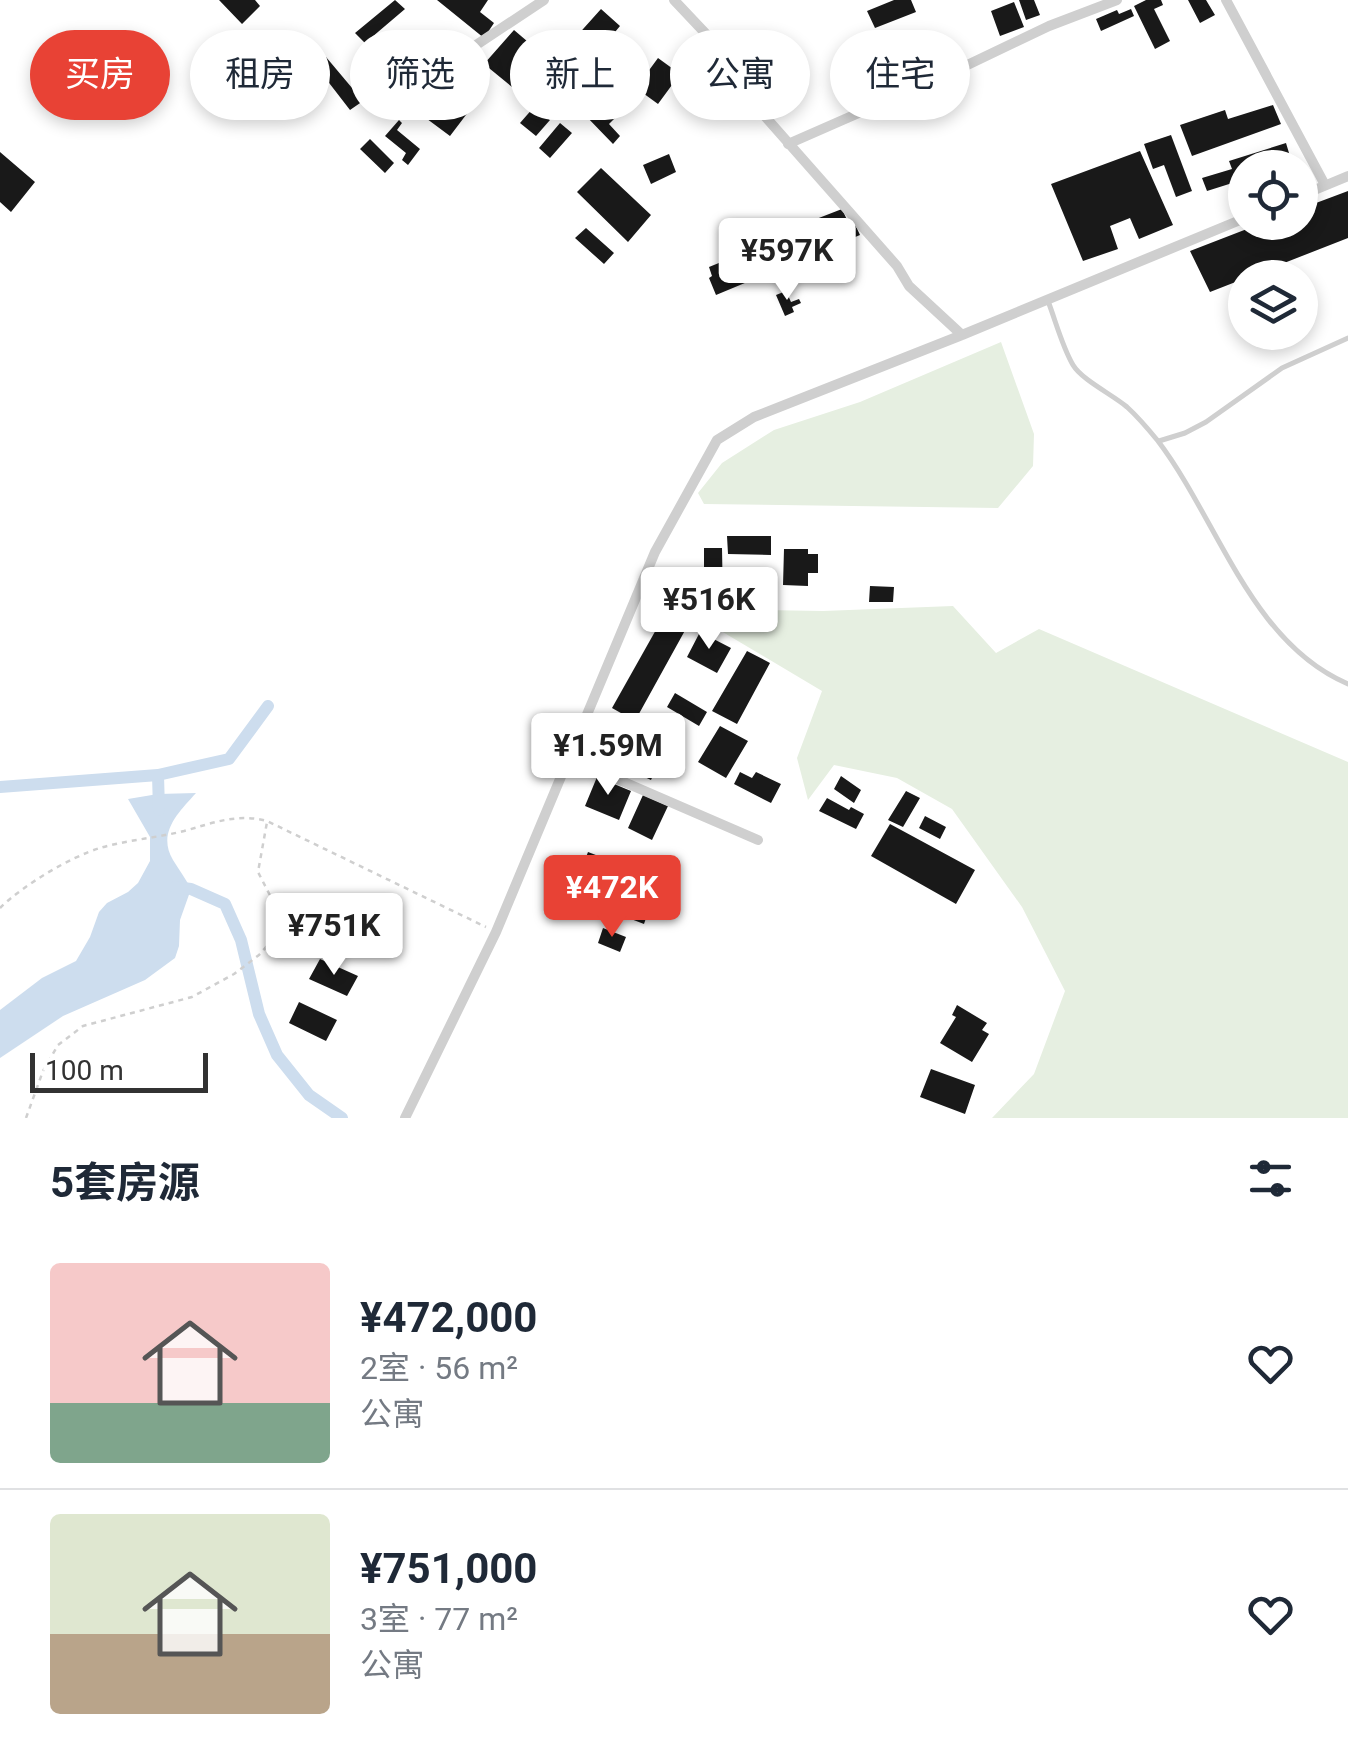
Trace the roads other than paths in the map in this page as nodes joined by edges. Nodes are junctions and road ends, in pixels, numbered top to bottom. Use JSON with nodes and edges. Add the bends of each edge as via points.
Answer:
{"nodes":[{"id":1,"x":544,"y":0,"type":"edge"},
{"id":2,"x":674,"y":0,"type":"edge"},
{"id":3,"x":1116,"y":0,"type":"edge"},
{"id":4,"x":1226,"y":0,"type":"edge"},
{"id":5,"x":490,"y":36,"type":"edge"},
{"id":6,"x":788,"y":144,"type":"junction"},
{"id":7,"x":1348,"y":176,"type":"edge"},
{"id":8,"x":1325,"y":185,"type":"junction"},
{"id":9,"x":1318,"y":188,"type":"edge"},
{"id":10,"x":1228,"y":225,"type":"edge"},
{"id":11,"x":1047,"y":300,"type":"junction"},
{"id":12,"x":962,"y":335,"type":"junction"},
{"id":13,"x":1348,"y":338,"type":"edge"},
{"id":14,"x":1158,"y":441,"type":"junction"},
{"id":15,"x":1348,"y":684,"type":"edge"},
{"id":16,"x":570,"y":760,"type":"junction"},
{"id":17,"x":758,"y":840,"type":"dead end"},
{"id":18,"x":405,"y":1118,"type":"edge"}],
"edges":[{"from":1,"to":5,"type":"street"},
{"from":2,"to":6,"type":"street"},
{"from":3,"to":6,"type":"street"},
{"from":4,"to":8,"type":"street"},
{"from":6,"to":12,"type":"street","via":[[909,286]]},
{"from":7,"to":8,"type":"street"},
{"from":8,"to":9,"type":"street"},
{"from":10,"to":11,"type":"street"},
{"from":11,"to":12,"type":"street"},
{"from":11,"to":14,"type":"lane","via":[[1075,368]]},
{"from":12,"to":16,"type":"street","via":[[754,417],[717,440],[655,552]]},
{"from":13,"to":14,"type":"lane","via":[[1282,368],[1206,422]]},
{"from":14,"to":15,"type":"lane","via":[[1272,626]]},
{"from":16,"to":17,"type":"street"},
{"from":16,"to":18,"type":"street"}]}
